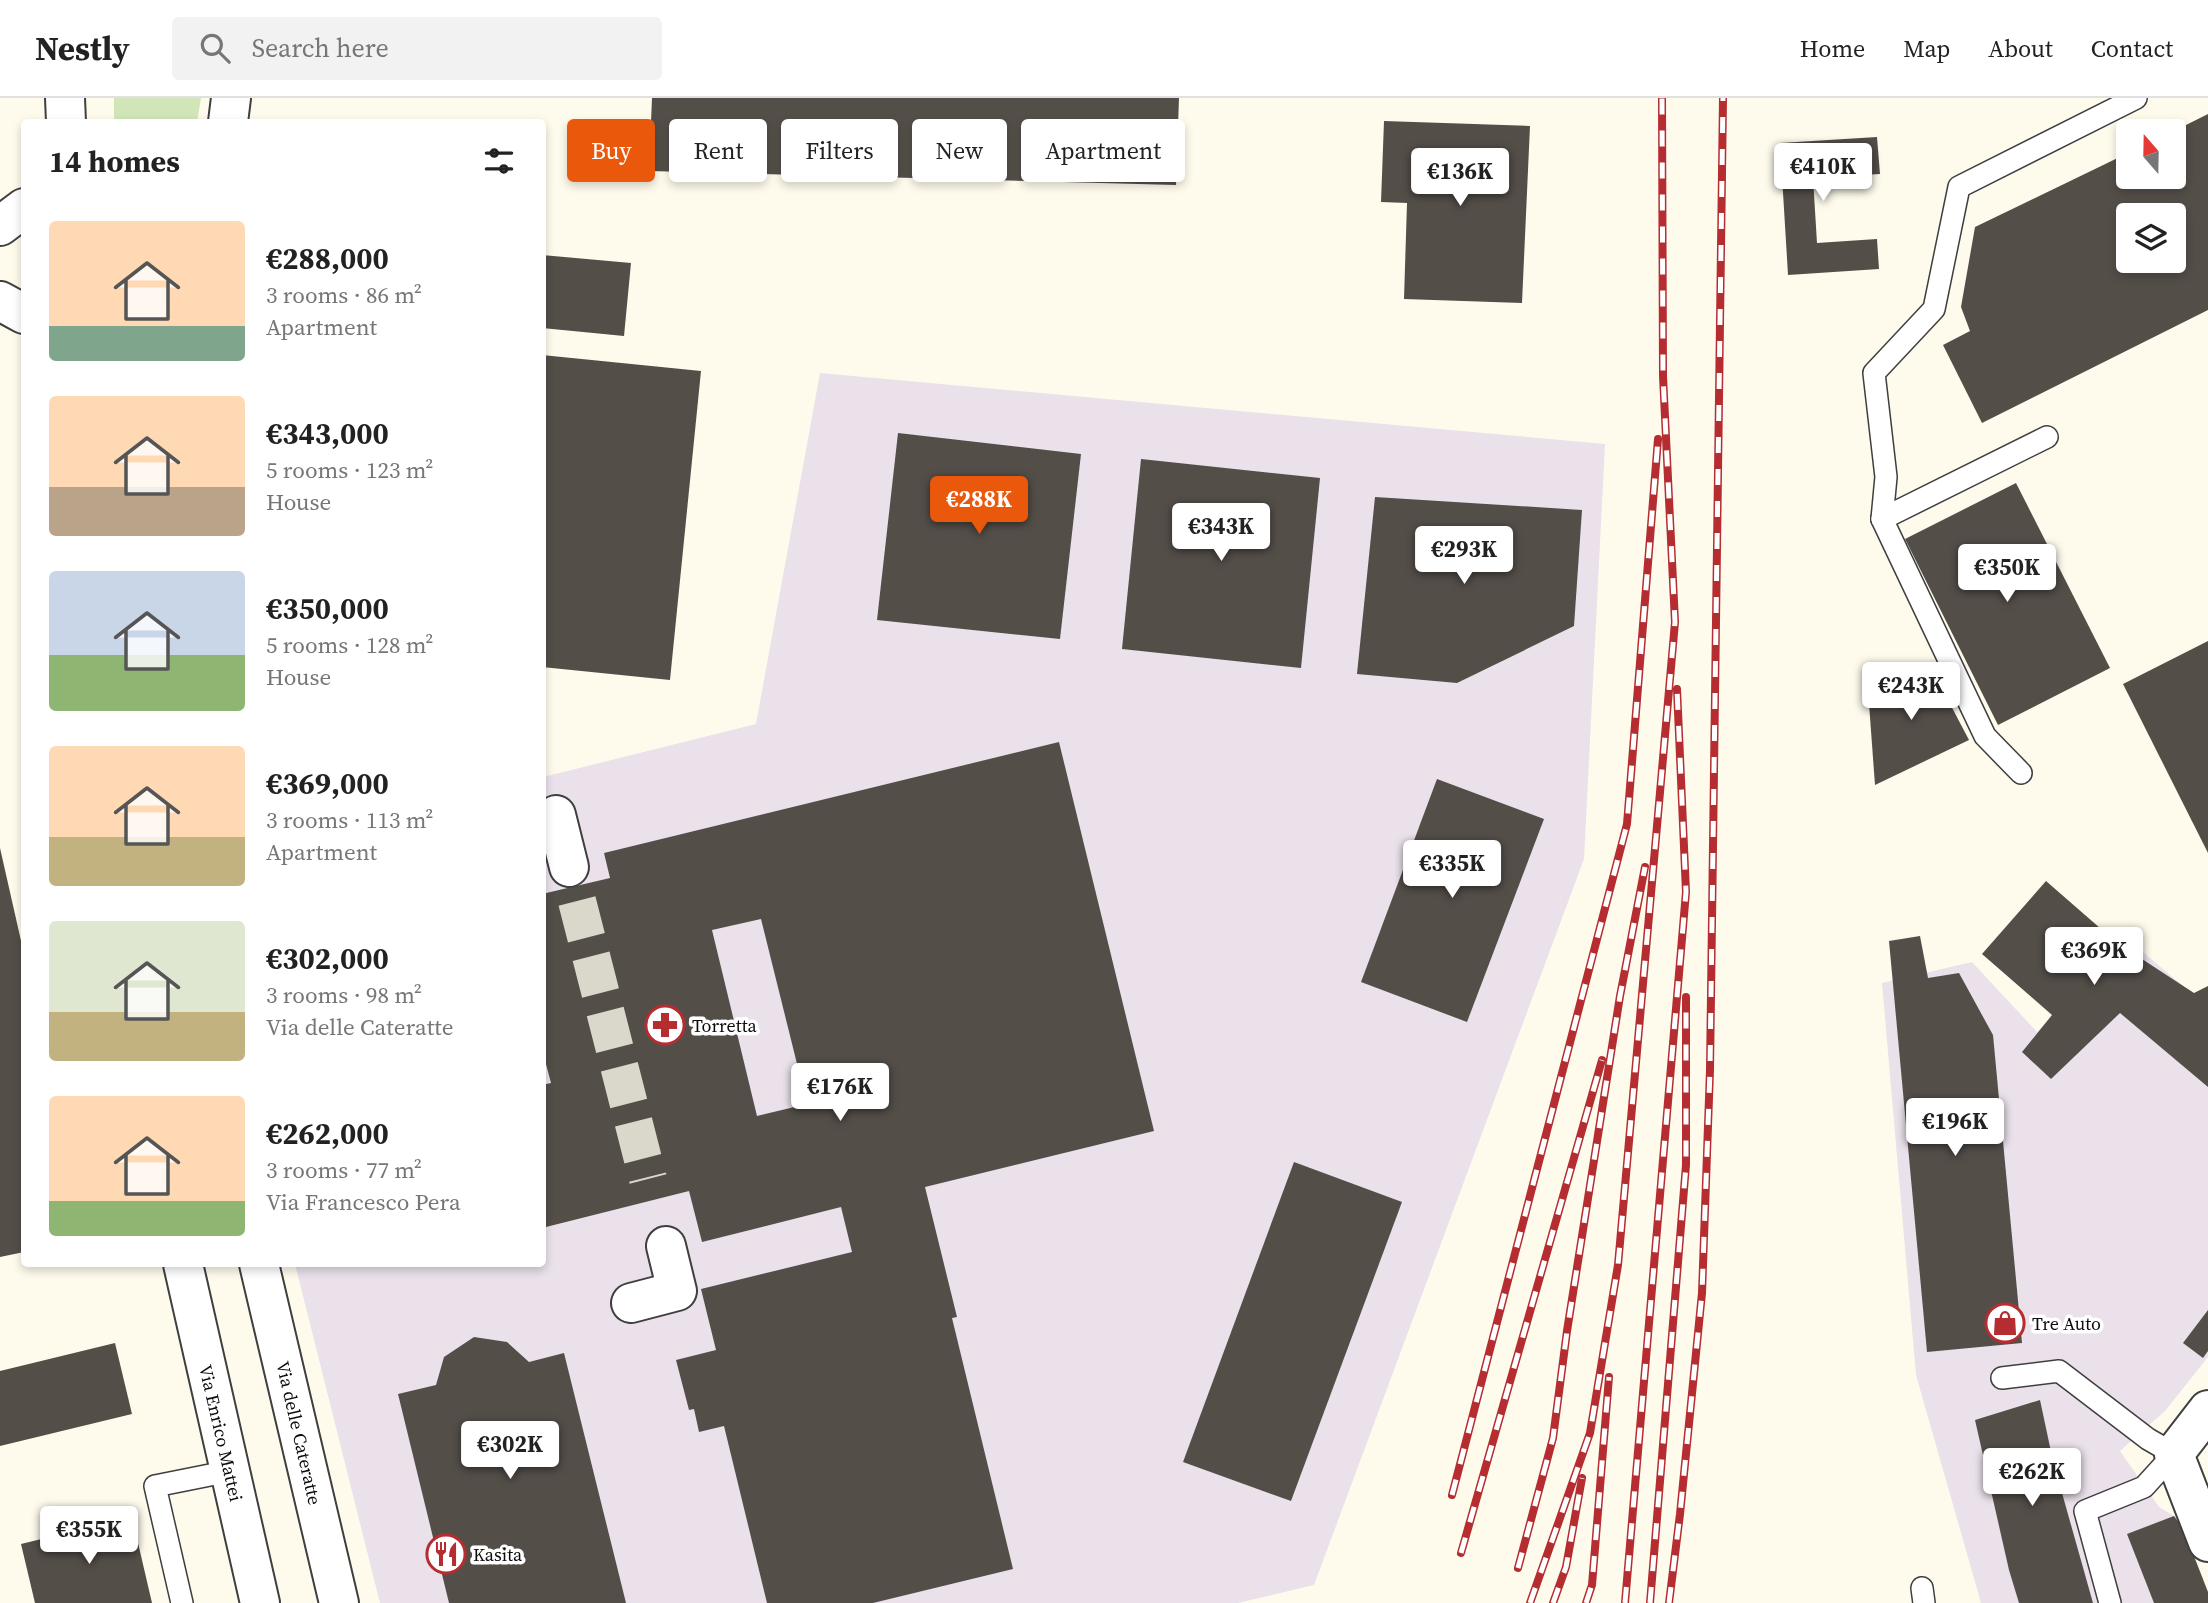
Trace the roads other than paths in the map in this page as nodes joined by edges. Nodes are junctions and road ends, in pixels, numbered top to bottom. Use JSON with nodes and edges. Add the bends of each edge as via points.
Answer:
{"nodes":[{"id":1,"x":65,"y":98,"type":"edge"},
{"id":2,"x":231,"y":98,"type":"edge"},
{"id":3,"x":2136,"y":98,"type":"edge"},
{"id":4,"x":66,"y":119,"type":"edge"},
{"id":5,"x":228,"y":119,"type":"edge"},
{"id":6,"x":21,"y":210,"type":"edge"},
{"id":7,"x":0,"y":226,"type":"edge"},
{"id":8,"x":0,"y":301,"type":"edge"},
{"id":9,"x":21,"y":312,"type":"edge"},
{"id":10,"x":2047,"y":438,"type":"dead end"},
{"id":11,"x":1882,"y":519,"type":"junction"},
{"id":12,"x":2021,"y":773,"type":"dead end"},
{"id":13,"x":556,"y":815,"type":"dead end"},
{"id":14,"x":569,"y":867,"type":"tunnel mouth"},
{"id":15,"x":666,"y":1246,"type":"dead end"},
{"id":16,"x":184,"y":1267,"type":"edge"},
{"id":17,"x":260,"y":1267,"type":"edge"},
{"id":18,"x":631,"y":1303,"type":"dead end"},
{"id":19,"x":2002,"y":1378,"type":"dead end"},
{"id":20,"x":2208,"y":1410,"type":"edge"},
{"id":21,"x":2174,"y":1454,"type":"junction"},
{"id":22,"x":230,"y":1471,"type":"junction"},
{"id":23,"x":2208,"y":1542,"type":"edge"},
{"id":24,"x":182,"y":1603,"type":"edge"},
{"id":25,"x":260,"y":1603,"type":"edge"},
{"id":26,"x":339,"y":1603,"type":"edge"},
{"id":27,"x":2110,"y":1603,"type":"edge"}],
"edges":[{"from":1,"to":4,"type":"street"},
{"from":2,"to":5,"type":"street"},
{"from":3,"to":11,"type":"lane","via":[[1959,187],[1934,309],[1874,373],[1886,477]]},
{"from":6,"to":7,"type":"street"},
{"from":8,"to":9,"type":"street"},
{"from":10,"to":11,"type":"lane"},
{"from":11,"to":12,"type":"lane","via":[[1985,736]]},
{"from":13,"to":14,"type":"street"},
{"from":15,"to":18,"type":"street","via":[[677,1291]]},
{"from":16,"to":22,"type":"street","name":"Via Enrico Mattei"},
{"from":17,"to":26,"type":"street","name":"Via delle Cateratte"},
{"from":19,"to":21,"type":"lane","via":[[2059,1371]]},
{"from":20,"to":21,"type":"street"},
{"from":21,"to":23,"type":"street"},
{"from":21,"to":27,"type":"lane","via":[[2144,1487],[2085,1511]]},
{"from":22,"to":24,"type":"lane","via":[[155,1486]]},
{"from":22,"to":25,"type":"street","name":"Via Enrico Mattei"}]}
